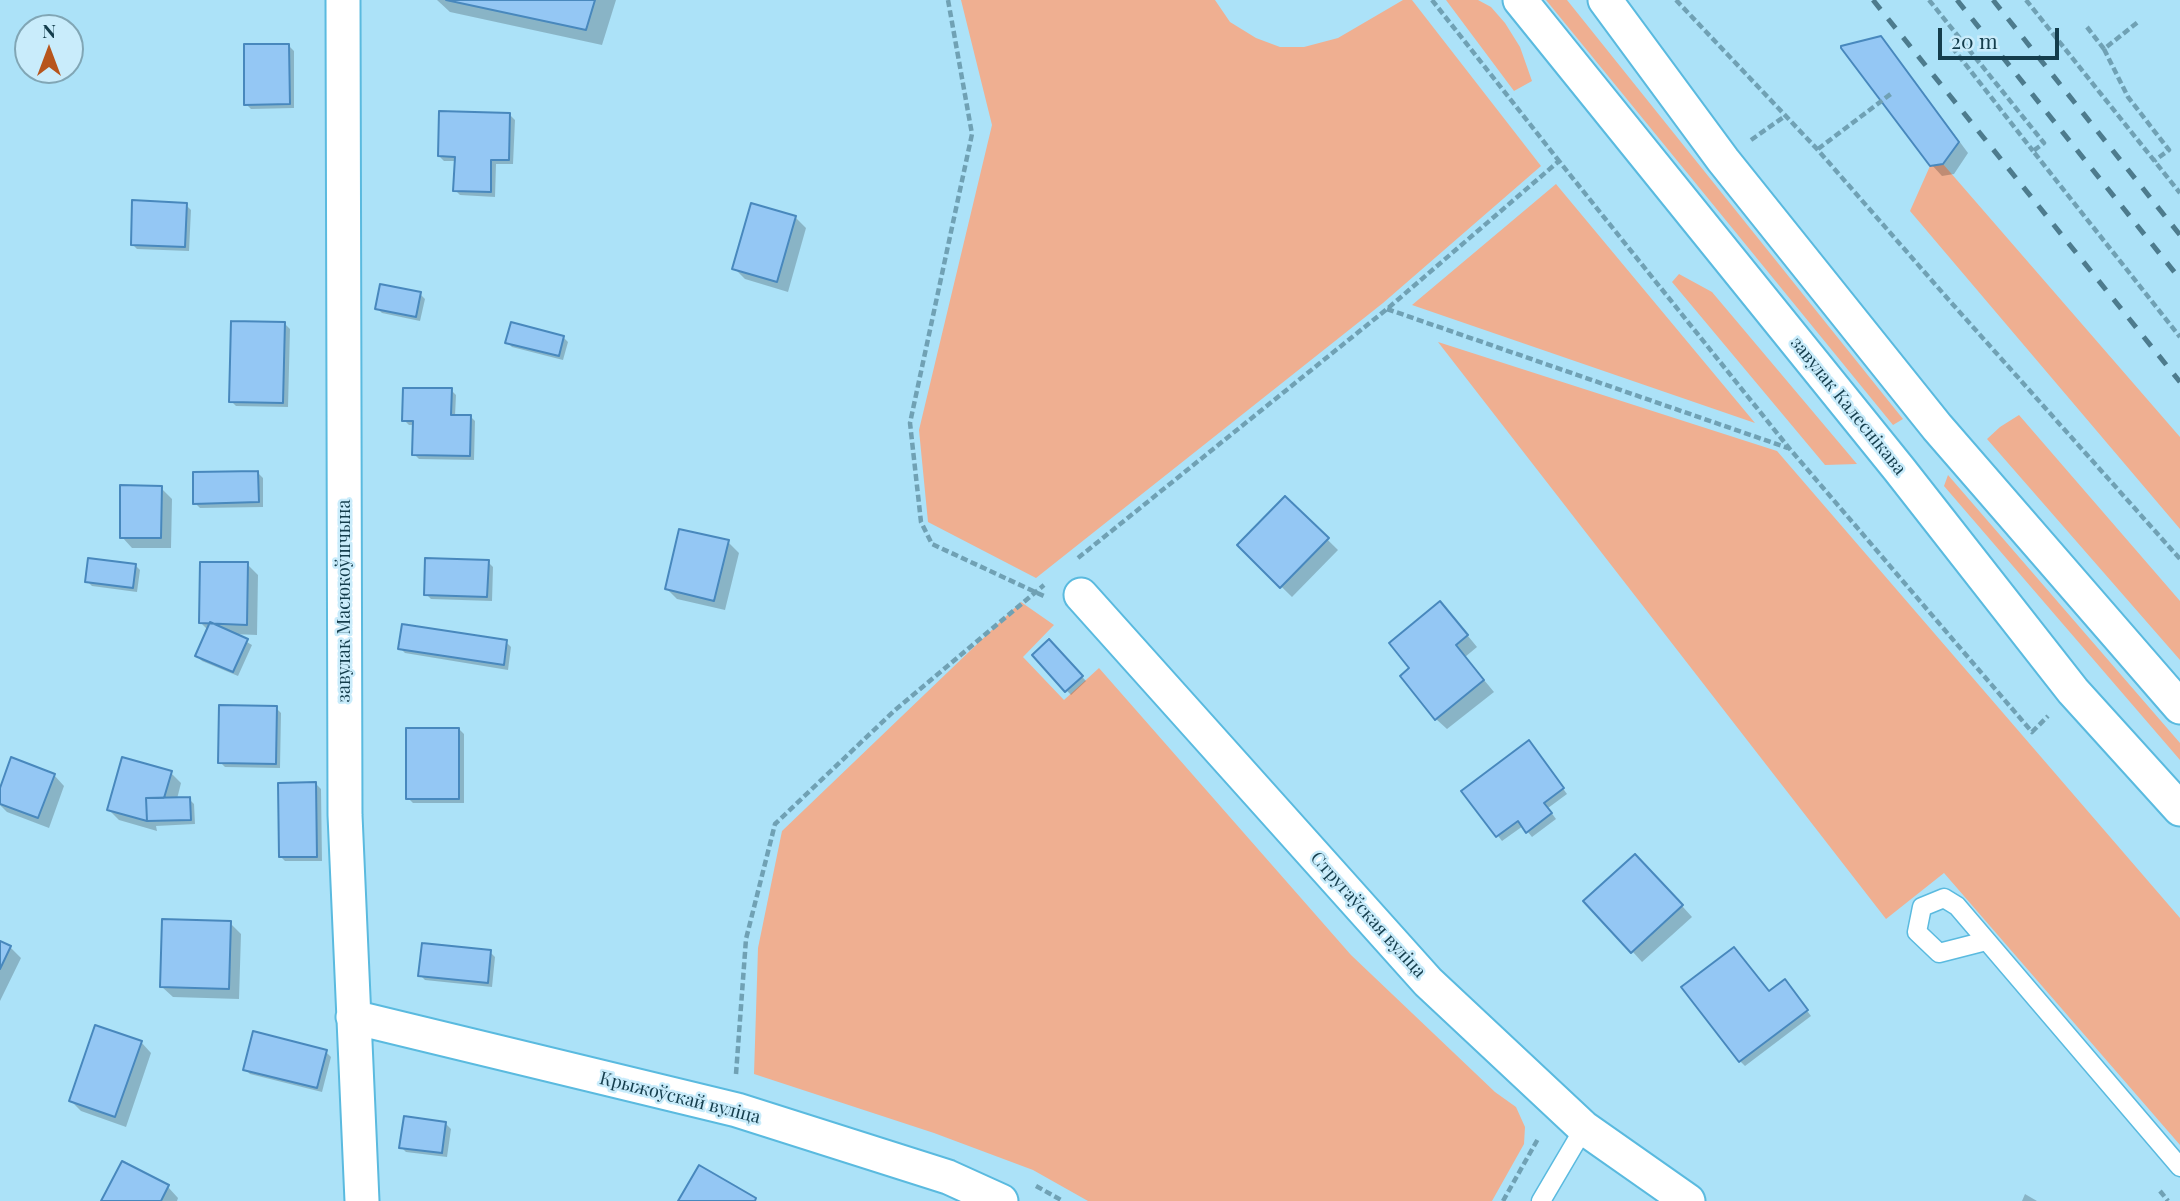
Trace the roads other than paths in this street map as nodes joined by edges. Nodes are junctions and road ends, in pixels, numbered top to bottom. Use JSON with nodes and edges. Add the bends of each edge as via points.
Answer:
{"nodes":[{"id":1,"x":343,"y":0,"type":"edge"},
{"id":2,"x":1520,"y":0,"type":"edge"},
{"id":3,"x":1605,"y":0,"type":"edge"},
{"id":4,"x":1081,"y":595,"type":"dead end"},
{"id":5,"x":2180,"y":707,"type":"edge"},
{"id":6,"x":2180,"y":809,"type":"edge"},
{"id":7,"x":1986,"y":941,"type":"dead end"},
{"id":8,"x":353,"y":1017,"type":"junction"},
{"id":9,"x":1584,"y":1128,"type":"junction"},
{"id":10,"x":2180,"y":1167,"type":"edge"},
{"id":11,"x":362,"y":1201,"type":"edge"},
{"id":12,"x":1001,"y":1201,"type":"edge"},
{"id":13,"x":1541,"y":1201,"type":"edge"},
{"id":14,"x":1688,"y":1201,"type":"edge"}],
"edges":[{"from":1,"to":8,"type":"street","name":"завулак Масюкоўшчына","via":[[345,815]]},
{"from":2,"to":6,"type":"street","name":"завулак Калеснікава","via":[[2073,691]]},
{"from":3,"to":5,"type":"street","via":[[1723,160],[1937,427]]},
{"from":4,"to":9,"type":"street","name":"Стругаўская вуліца","via":[[1428,982]]},
{"from":7,"to":10,"type":"lane"},
{"from":8,"to":11,"type":"street","name":"завулак Масюкоўшчына"},
{"from":8,"to":12,"type":"street","name":"Крыжоўскай вуліца","via":[[737,1111],[948,1177]]},
{"from":9,"to":13,"type":"lane"},
{"from":9,"to":14,"type":"street","name":"Стругаўская вуліца"}]}
